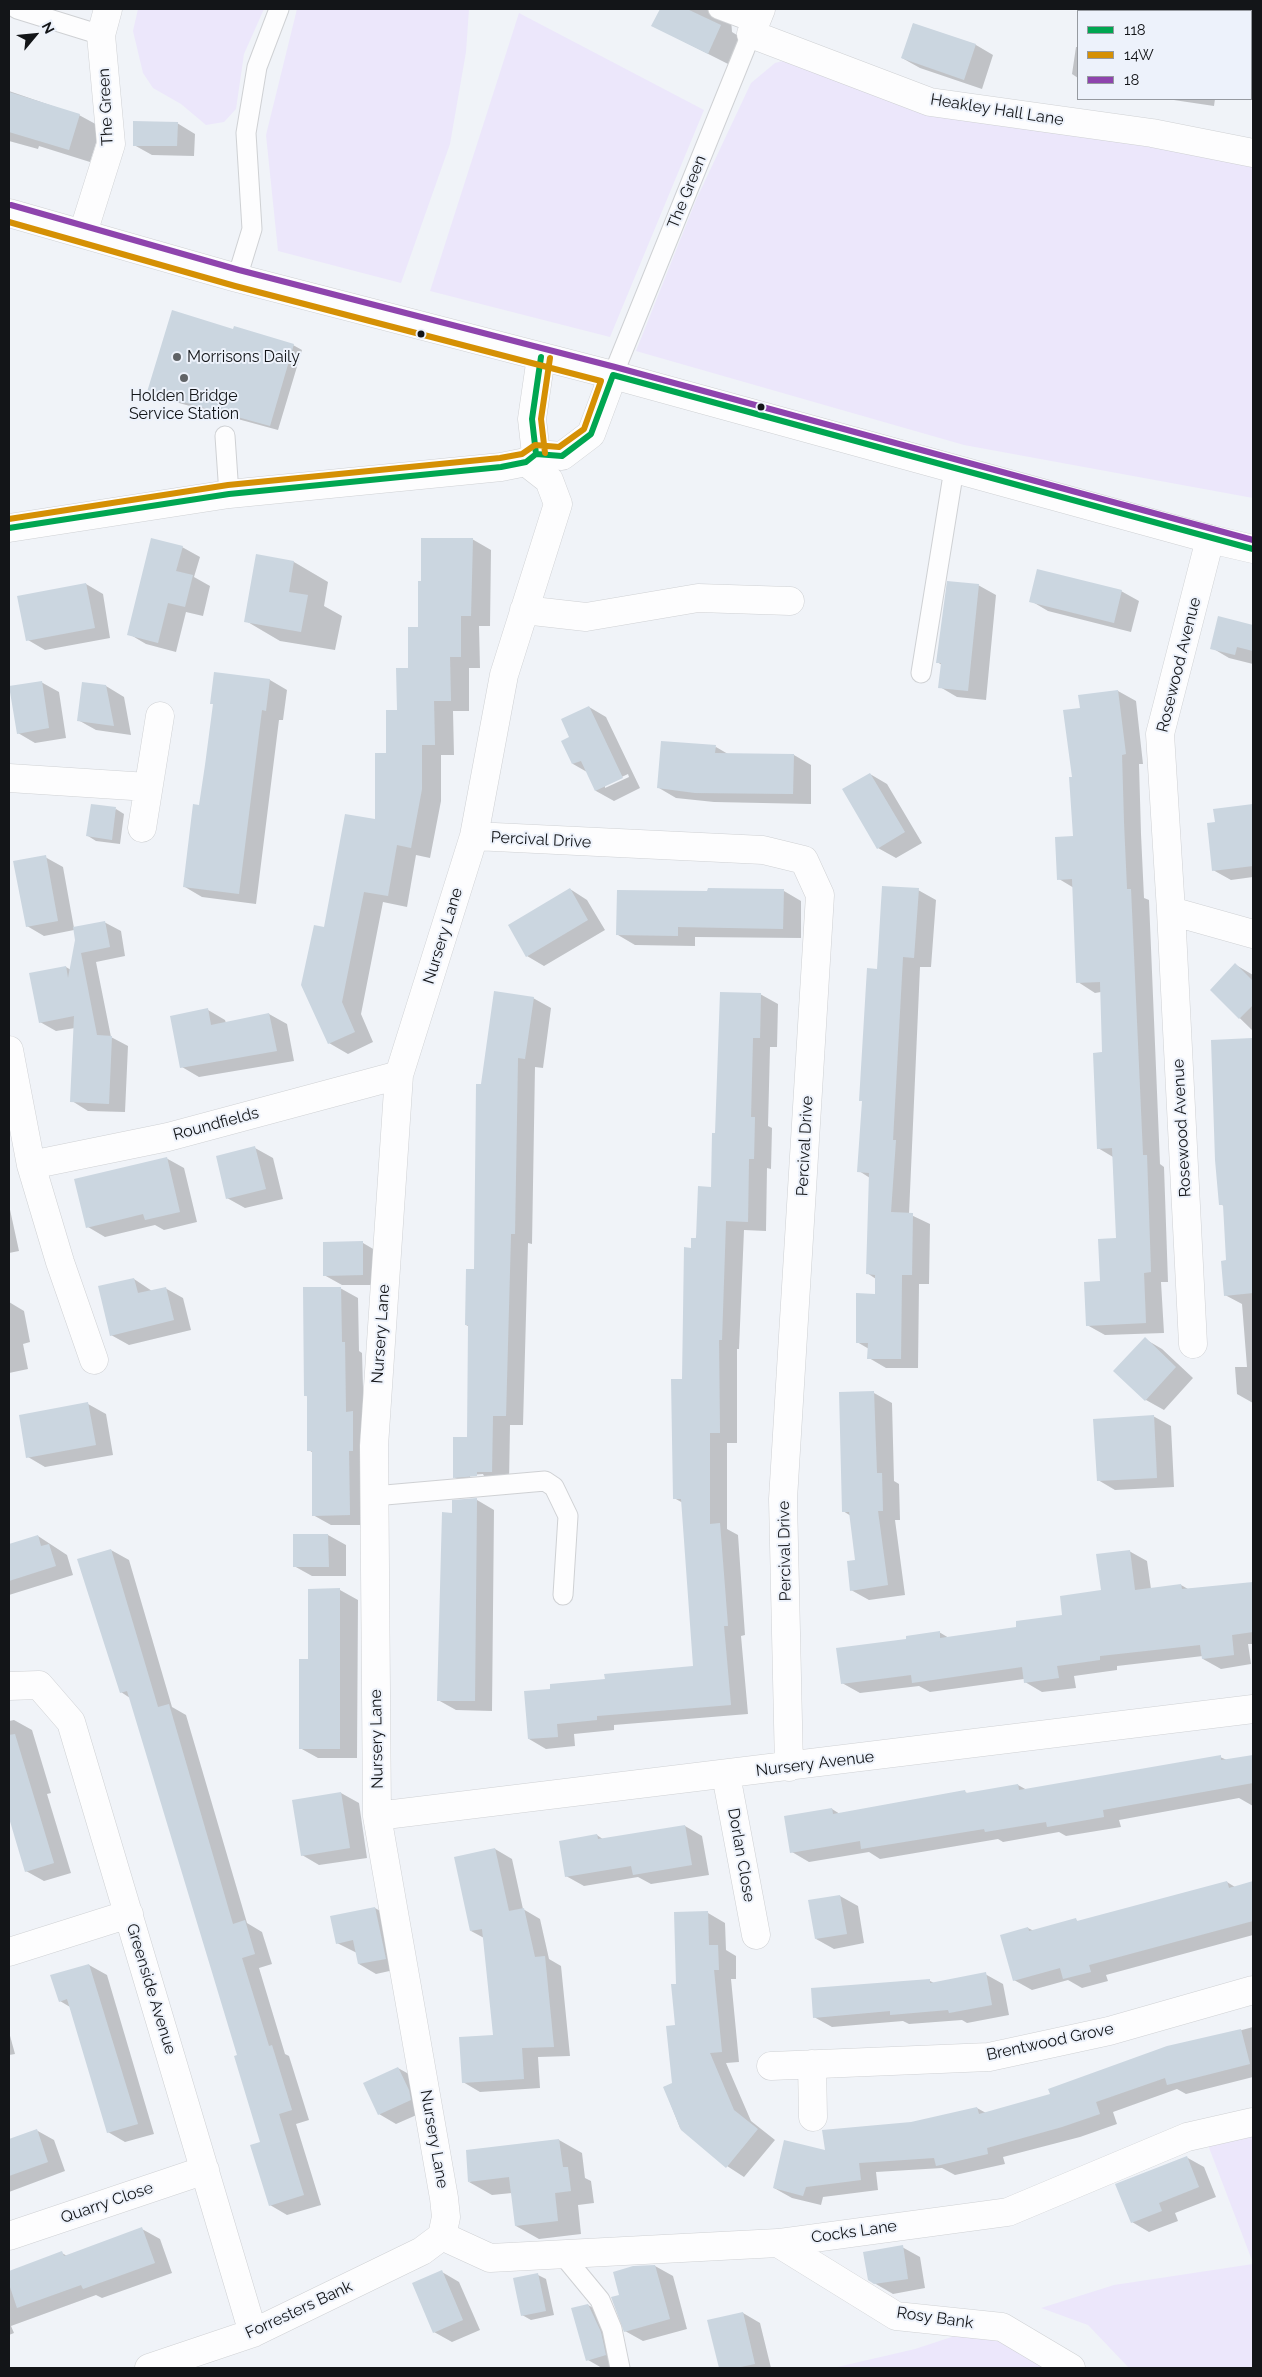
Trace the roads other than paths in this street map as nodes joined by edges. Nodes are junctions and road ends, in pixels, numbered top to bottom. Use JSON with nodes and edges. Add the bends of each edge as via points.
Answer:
{"nodes":[{"id":1,"x":17,"y":9,"type":"edge"},
{"id":2,"x":108,"y":9,"type":"edge"},
{"id":3,"x":279,"y":9,"type":"edge"},
{"id":4,"x":718,"y":9,"type":"edge"},
{"id":5,"x":756,"y":22,"type":"edge"},
{"id":6,"x":101,"y":35,"type":"junction"},
{"id":7,"x":1253,"y":153,"type":"edge"},
{"id":8,"x":9,"y":213,"type":"edge"},
{"id":9,"x":83,"y":233,"type":"junction"},
{"id":10,"x":237,"y":278,"type":"junction"},
{"id":11,"x":541,"y":357,"type":"junction"},
{"id":12,"x":613,"y":375,"type":"junction"},
{"id":13,"x":225,"y":436,"type":"dead end"},
{"id":14,"x":531,"y":458,"type":"junction"},
{"id":15,"x":954,"y":469,"type":"junction"},
{"id":16,"x":229,"y":494,"type":"junction"},
{"id":17,"x":9,"y":528,"type":"edge"},
{"id":18,"x":1210,"y":539,"type":"junction"},
{"id":19,"x":1253,"y":549,"type":"edge"},
{"id":20,"x":790,"y":601,"type":"dead end"},
{"id":21,"x":524,"y":610,"type":"junction"},
{"id":22,"x":920,"y":673,"type":"dead end"},
{"id":23,"x":160,"y":716,"type":"dead end"},
{"id":24,"x":9,"y":778,"type":"edge"},
{"id":25,"x":148,"y":787,"type":"junction"},
{"id":26,"x":142,"y":828,"type":"dead end"},
{"id":27,"x":474,"y":836,"type":"junction"},
{"id":28,"x":1171,"y":912,"type":"junction"},
{"id":29,"x":1253,"y":934,"type":"edge"},
{"id":30,"x":9,"y":1050,"type":"edge"},
{"id":31,"x":399,"y":1075,"type":"junction"},
{"id":32,"x":31,"y":1165,"type":"junction"},
{"id":33,"x":1193,"y":1344,"type":"dead end"},
{"id":34,"x":94,"y":1360,"type":"dead end"},
{"id":35,"x":374,"y":1496,"type":"junction"},
{"id":36,"x":563,"y":1595,"type":"dead end"},
{"id":37,"x":9,"y":1686,"type":"edge"},
{"id":38,"x":1253,"y":1709,"type":"edge"},
{"id":39,"x":789,"y":1767,"type":"junction"},
{"id":40,"x":726,"y":1775,"type":"junction"},
{"id":41,"x":377,"y":1816,"type":"junction"},
{"id":42,"x":129,"y":1914,"type":"junction"},
{"id":43,"x":756,"y":1935,"type":"dead end"},
{"id":44,"x":9,"y":1952,"type":"edge"},
{"id":45,"x":1253,"y":1990,"type":"edge"},
{"id":46,"x":812,"y":2064,"type":"junction"},
{"id":47,"x":771,"y":2066,"type":"dead end"},
{"id":48,"x":813,"y":2117,"type":"dead end"},
{"id":49,"x":1253,"y":2122,"type":"edge"},
{"id":50,"x":205,"y":2170,"type":"junction"},
{"id":51,"x":9,"y":2236,"type":"edge"},
{"id":52,"x":442,"y":2236,"type":"junction"},
{"id":53,"x":778,"y":2242,"type":"junction"},
{"id":54,"x":562,"y":2254,"type":"junction"},
{"id":55,"x":253,"y":2333,"type":"junction"},
{"id":56,"x":149,"y":2368,"type":"edge"},
{"id":57,"x":620,"y":2368,"type":"edge"},
{"id":58,"x":1071,"y":2368,"type":"edge"}],
"edges":[{"from":1,"to":6,"type":"lane"},
{"from":2,"to":6,"type":"main road","name":"The Green"},
{"from":3,"to":10,"type":"lane","via":[[257,67],[246,134],[252,229]]},
{"from":4,"to":5,"type":"lane"},
{"from":5,"to":7,"type":"main road","name":"Heakley Hall Lane","via":[[930,102],[1152,134]]},
{"from":5,"to":12,"type":"lane","name":"The Green"},
{"from":6,"to":9,"type":"main road","name":"The Green","via":[[111,144]]},
{"from":8,"to":9,"type":"main road"},
{"from":9,"to":10,"type":"main road"},
{"from":10,"to":11,"type":"main road"},
{"from":11,"to":12,"type":"main road"},
{"from":11,"to":14,"type":"main road","via":[[532,419]]},
{"from":12,"to":14,"type":"main road","via":[[591,434],[562,456]]},
{"from":12,"to":15,"type":"main road"},
{"from":13,"to":16,"type":"lane"},
{"from":14,"to":16,"type":"main road","via":[[501,467]]},
{"from":14,"to":21,"type":"main road","name":"Nursery Lane","via":[[549,480],[558,504]]},
{"from":15,"to":18,"type":"main road"},
{"from":15,"to":22,"type":"lane"},
{"from":16,"to":17,"type":"main road"},
{"from":18,"to":19,"type":"main road"},
{"from":18,"to":28,"type":"main road","name":"Rosewood Avenue","via":[[1160,734]]},
{"from":20,"to":21,"type":"main road","via":[[698,598],[586,617]]},
{"from":21,"to":27,"type":"main road","name":"Nursery Lane","via":[[504,675]]},
{"from":23,"to":25,"type":"main road"},
{"from":24,"to":25,"type":"main road"},
{"from":25,"to":26,"type":"main road"},
{"from":27,"to":31,"type":"main road","name":"Nursery Lane"},
{"from":27,"to":39,"type":"main road","name":"Percival Drive","via":[[763,850],[804,860],[820,895],[783,1499]]},
{"from":28,"to":29,"type":"main road"},
{"from":28,"to":33,"type":"main road","name":"Rosewood Avenue"},
{"from":30,"to":32,"type":"main road"},
{"from":31,"to":32,"type":"main road","name":"Roundfields","via":[[168,1137]]},
{"from":31,"to":35,"type":"main road","name":"Nursery Lane","via":[[374,1446]]},
{"from":32,"to":34,"type":"main road"},
{"from":35,"to":36,"type":"lane","via":[[546,1481],[554,1487],[568,1516]]},
{"from":35,"to":41,"type":"main road","name":"Nursery Lane"},
{"from":37,"to":42,"type":"main road","name":"Greenside Avenue","via":[[40,1685],[72,1722]]},
{"from":38,"to":39,"type":"main road","name":"Nursery Avenue"},
{"from":39,"to":40,"type":"main road","name":"Nursery Avenue"},
{"from":40,"to":41,"type":"main road","name":"Nursery Avenue"},
{"from":40,"to":43,"type":"main road","name":"Dorlan Close"},
{"from":41,"to":52,"type":"main road","name":"Nursery Lane","via":[[444,2198],[446,2217]]},
{"from":42,"to":44,"type":"main road"},
{"from":42,"to":50,"type":"main road","name":"Greenside Avenue"},
{"from":45,"to":46,"type":"main road","name":"Brentwood Grove","via":[[1109,2031],[989,2057]]},
{"from":46,"to":47,"type":"main road","name":"Brentwood Grove"},
{"from":46,"to":48,"type":"main road"},
{"from":49,"to":53,"type":"main road","name":"Cocks Lane","via":[[1187,2137],[1008,2212]]},
{"from":50,"to":51,"type":"main road","name":"Quarry Close"},
{"from":50,"to":55,"type":"main road","name":"Greenside Avenue"},
{"from":52,"to":54,"type":"main road","name":"Cocks Lane","via":[[490,2258]]},
{"from":52,"to":55,"type":"main road","name":"Forresters Bank","via":[[422,2251]]},
{"from":53,"to":54,"type":"main road","name":"Cocks Lane"},
{"from":53,"to":58,"type":"main road","name":"Rosy Bank","via":[[896,2316],[1002,2326]]},
{"from":54,"to":57,"type":"lane","via":[[600,2300],[612,2329]]},
{"from":55,"to":56,"type":"main road","name":"Forresters Bank"}]}
